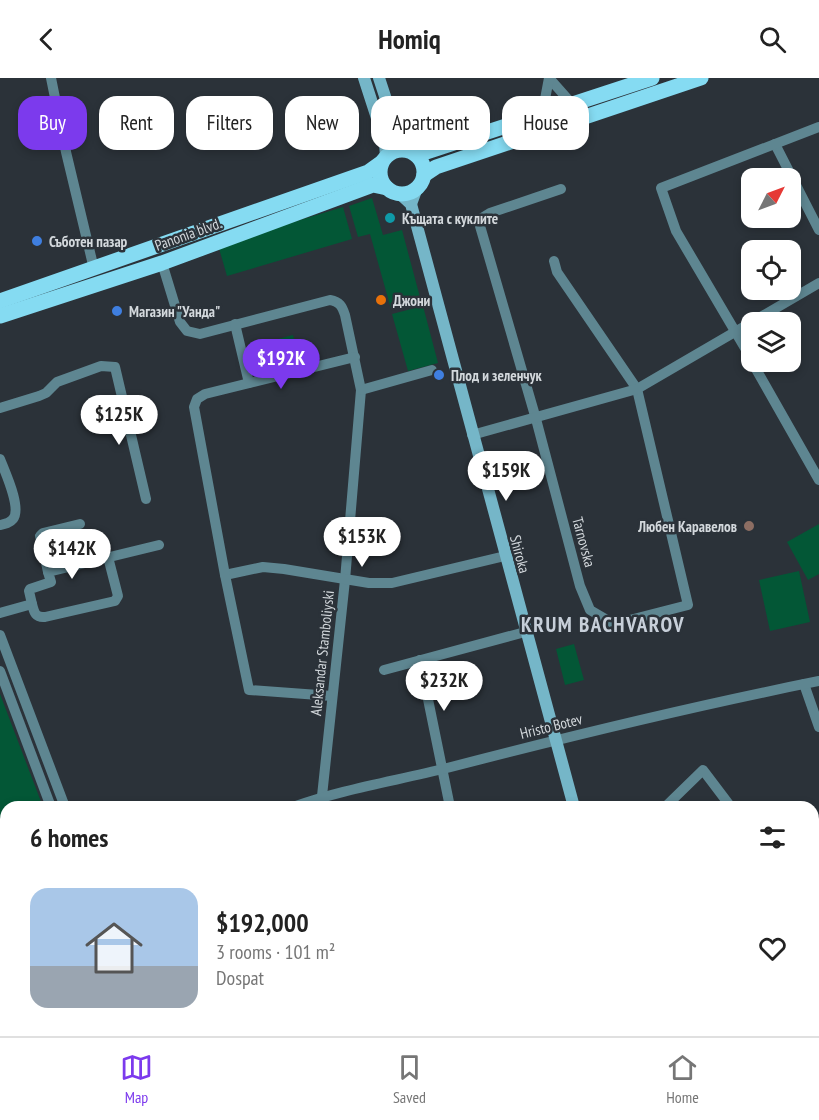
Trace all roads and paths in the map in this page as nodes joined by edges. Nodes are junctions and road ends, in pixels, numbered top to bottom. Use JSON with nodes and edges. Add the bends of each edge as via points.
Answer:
{"nodes":[{"id":1,"x":51,"y":78,"type":"edge"},
{"id":2,"x":364,"y":78,"type":"edge"},
{"id":3,"x":379,"y":78,"type":"edge"},
{"id":4,"x":549,"y":78,"type":"edge"},
{"id":5,"x":652,"y":78,"type":"edge"},
{"id":6,"x":700,"y":78,"type":"edge"},
{"id":7,"x":546,"y":96,"type":"edge"},
{"id":8,"x":565,"y":96,"type":"edge"},
{"id":9,"x":589,"y":100,"type":"edge"},
{"id":10,"x":502,"y":126,"type":"edge"},
{"id":11,"x":819,"y":127,"type":"edge"},
{"id":12,"x":775,"y":144,"type":"junction"},
{"id":13,"x":411,"y":152,"type":"junction"},
{"id":14,"x":384,"y":159,"type":"junction"},
{"id":15,"x":421,"y":181,"type":"junction"},
{"id":16,"x":561,"y":189,"type":"dead end"},
{"id":17,"x":399,"y":195,"type":"junction"},
{"id":18,"x":819,"y":230,"type":"edge"},
{"id":19,"x":554,"y":261,"type":"dead end"},
{"id":20,"x":162,"y":263,"type":"junction"},
{"id":21,"x":94,"y":269,"type":"junction"},
{"id":22,"x":819,"y":283,"type":"edge"},
{"id":23,"x":0,"y":301,"type":"edge"},
{"id":24,"x":0,"y":316,"type":"edge"},
{"id":25,"x":235,"y":324,"type":"junction"},
{"id":26,"x":735,"y":331,"type":"junction"},
{"id":27,"x":741,"y":342,"type":"edge"},
{"id":28,"x":355,"y":357,"type":"junction"},
{"id":29,"x":432,"y":370,"type":"dead end"},
{"id":30,"x":758,"y":372,"type":"edge"},
{"id":31,"x":249,"y":383,"type":"junction"},
{"id":32,"x":637,"y":389,"type":"junction"},
{"id":33,"x":361,"y":390,"type":"junction"},
{"id":34,"x":0,"y":408,"type":"edge"},
{"id":35,"x":536,"y":419,"type":"junction"},
{"id":36,"x":472,"y":435,"type":"junction"},
{"id":37,"x":0,"y":459,"type":"edge"},
{"id":38,"x":819,"y":480,"type":"edge"},
{"id":39,"x":147,"y":499,"type":"dead end"},
{"id":40,"x":80,"y":524,"type":"dead end"},
{"id":41,"x":0,"y":525,"type":"edge"},
{"id":42,"x":159,"y":545,"type":"dead end"},
{"id":43,"x":505,"y":556,"type":"junction"},
{"id":44,"x":108,"y":557,"type":"junction"},
{"id":45,"x":48,"y":572,"type":"junction"},
{"id":46,"x":225,"y":575,"type":"junction"},
{"id":47,"x":345,"y":580,"type":"junction"},
{"id":48,"x":32,"y":604,"type":"junction"},
{"id":49,"x":0,"y":613,"type":"edge"},
{"id":50,"x":525,"y":632,"type":"junction"},
{"id":51,"x":0,"y":635,"type":"edge"},
{"id":52,"x":420,"y":660,"type":"junction"},
{"id":53,"x":384,"y":670,"type":"dead end"},
{"id":54,"x":0,"y":671,"type":"edge"},
{"id":55,"x":819,"y":681,"type":"edge"},
{"id":56,"x":804,"y":684,"type":"junction"},
{"id":57,"x":332,"y":696,"type":"junction"},
{"id":58,"x":819,"y":727,"type":"edge"},
{"id":59,"x":555,"y":740,"type":"junction"},
{"id":60,"x":441,"y":769,"type":"junction"},
{"id":61,"x":49,"y":801,"type":"edge"},
{"id":62,"x":63,"y":801,"type":"edge"},
{"id":63,"x":324,"y":801,"type":"edge"},
{"id":64,"x":328,"y":801,"type":"edge"},
{"id":65,"x":449,"y":801,"type":"edge"},
{"id":66,"x":572,"y":801,"type":"edge"},
{"id":67,"x":671,"y":801,"type":"edge"},
{"id":68,"x":726,"y":801,"type":"edge"}],
"edges":[{"from":1,"to":21,"type":"street"},
{"from":2,"to":14,"type":"main road","via":[[385,143]]},
{"from":3,"to":13,"type":"main road"},
{"from":4,"to":7,"type":"street"},
{"from":4,"to":8,"type":"street"},
{"from":5,"to":9,"type":"main road","name":"Panonia blvd."},
{"from":6,"to":15,"type":"main road","name":"Panonia blvd.","via":[[436,167]]},
{"from":10,"to":13,"type":"main road","name":"Panonia blvd."},
{"from":11,"to":12,"type":"street"},
{"from":12,"to":18,"type":"street"},
{"from":12,"to":26,"type":"street","via":[[661,188],[676,231]]},
{"from":13,"to":14,"type":"main road","name":"Panonia blvd.","via":[[394,151]]},
{"from":13,"to":15,"type":"main road","via":[[423,164]]},
{"from":14,"to":17,"type":"main road","via":[[381,178]]},
{"from":14,"to":21,"type":"main road","name":"Panonia blvd.","via":[[368,172]]},
{"from":15,"to":17,"type":"main road","name":"Panonia blvd."},
{"from":16,"to":35,"type":"street","name":"Tarnovska","via":[[490,213],[482,218],[480,226]]},
{"from":17,"to":20,"type":"main road","name":"Panonia blvd.","via":[[373,185]]},
{"from":17,"to":36,"type":"main road","name":"Shiroka"},
{"from":19,"to":32,"type":"street"},
{"from":20,"to":24,"type":"main road","name":"Panonia blvd."},
{"from":20,"to":25,"type":"street","name":"Aleksandar Stamboliyski","via":[[178,318],[187,331],[200,334]]},
{"from":21,"to":23,"type":"main road","name":"Panonia blvd."},
{"from":22,"to":26,"type":"street"},
{"from":25,"to":28,"type":"street","name":"Aleksandar Stamboliyski","via":[[337,301],[345,315]]},
{"from":25,"to":31,"type":"street"},
{"from":26,"to":27,"type":"street"},
{"from":26,"to":32,"type":"street"},
{"from":28,"to":31,"type":"street"},
{"from":28,"to":33,"type":"street","name":"Aleksandar Stamboliyski"},
{"from":29,"to":33,"type":"street"},
{"from":30,"to":38,"type":"street"},
{"from":31,"to":46,"type":"street","via":[[205,394],[194,407]]},
{"from":32,"to":35,"type":"street"},
{"from":32,"to":35,"type":"street","name":"Tarnovska","via":[[688,604],[614,624],[590,610],[580,586]]},
{"from":33,"to":47,"type":"street","name":"Aleksandar Stamboliyski"},
{"from":34,"to":39,"type":"street","via":[[39,396],[57,382],[101,366],[116,367]]},
{"from":35,"to":36,"type":"street"},
{"from":36,"to":43,"type":"main road","name":"Shiroka"},
{"from":37,"to":41,"type":"street","via":[[17,507],[15,518]]},
{"from":40,"to":45,"type":"street","via":[[40,536]]},
{"from":42,"to":44,"type":"street"},
{"from":43,"to":47,"type":"street","via":[[392,583]]},
{"from":43,"to":50,"type":"main road","name":"Shiroka"},
{"from":44,"to":45,"type":"street"},
{"from":44,"to":48,"type":"street","via":[[118,596],[115,601],[39,618]]},
{"from":45,"to":48,"type":"street","via":[[51,582],[30,588]]},
{"from":46,"to":47,"type":"street","via":[[263,567]]},
{"from":46,"to":57,"type":"street","via":[[249,690]]},
{"from":47,"to":57,"type":"street","name":"Aleksandar Stamboliyski"},
{"from":48,"to":49,"type":"street"},
{"from":50,"to":52,"type":"street"},
{"from":50,"to":59,"type":"main road","name":"Shiroka"},
{"from":51,"to":62,"type":"street"},
{"from":52,"to":53,"type":"street"},
{"from":52,"to":60,"type":"street"},
{"from":54,"to":61,"type":"street"},
{"from":55,"to":56,"type":"street","name":"Hristo Botev"},
{"from":56,"to":58,"type":"street"},
{"from":56,"to":59,"type":"street","name":"Hristo Botev"},
{"from":57,"to":63,"type":"street","name":"Aleksandar Stamboliyski"},
{"from":59,"to":60,"type":"street","name":"Hristo Botev"},
{"from":59,"to":66,"type":"main road","name":"Shiroka"},
{"from":60,"to":64,"type":"street","name":"Hristo Botev"},
{"from":60,"to":65,"type":"street"},
{"from":67,"to":68,"type":"street","via":[[703,770]]}]}
